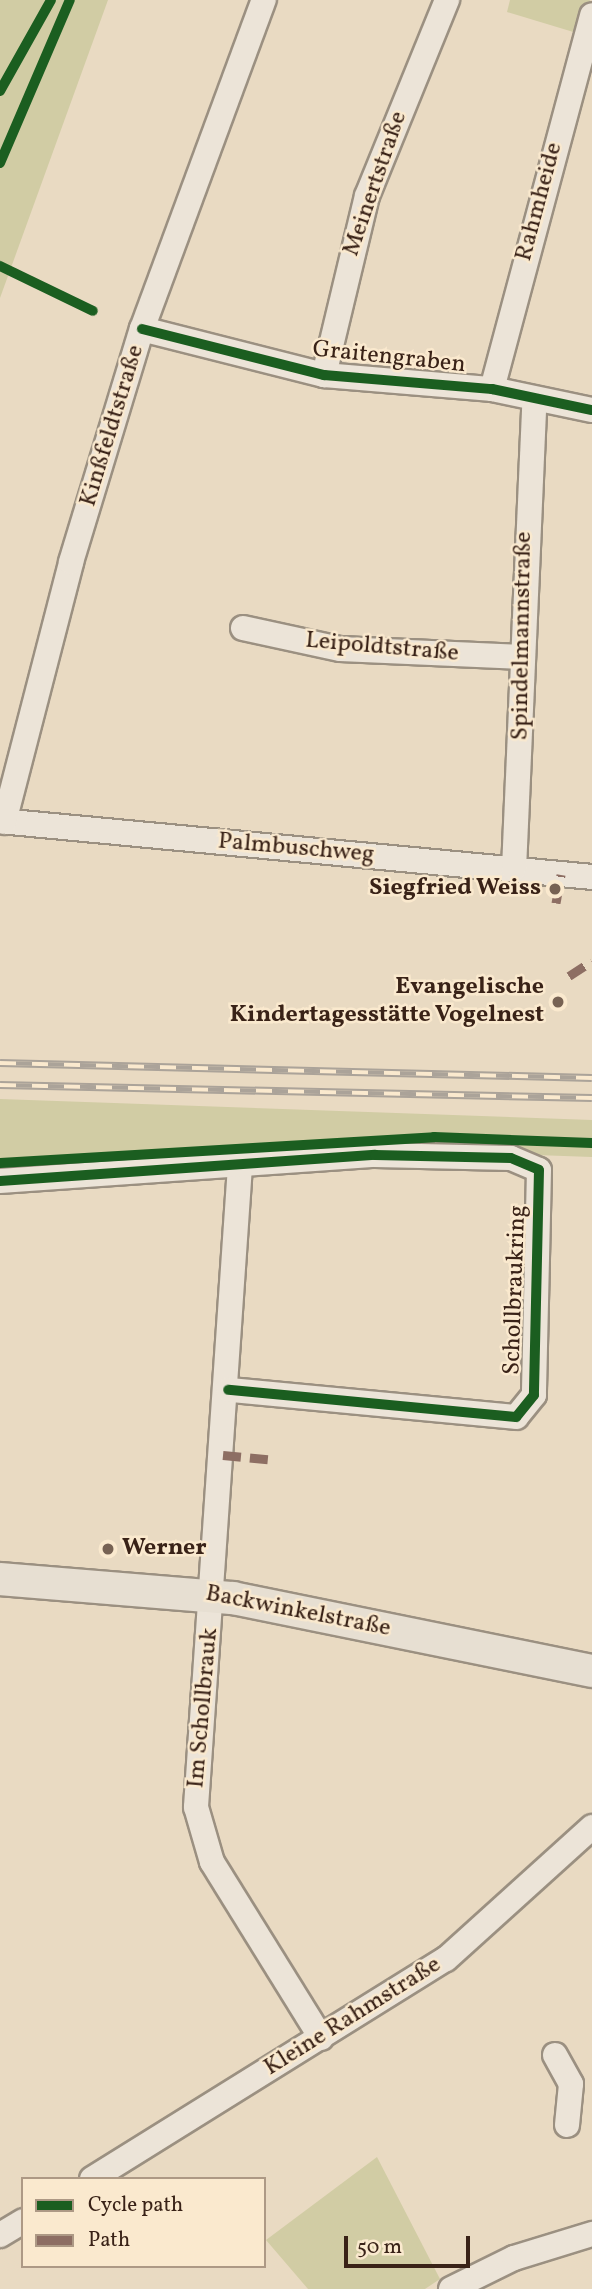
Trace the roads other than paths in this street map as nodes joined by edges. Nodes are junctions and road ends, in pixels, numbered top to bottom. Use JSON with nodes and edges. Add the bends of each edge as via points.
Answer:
{"nodes":[{"id":1,"x":264,"y":0,"type":"edge"},
{"id":2,"x":447,"y":0,"type":"edge"},
{"id":3,"x":592,"y":15,"type":"edge"},
{"id":4,"x":142,"y":329,"type":"junction"},
{"id":5,"x":324,"y":375,"type":"junction"},
{"id":6,"x":492,"y":389,"type":"junction"},
{"id":7,"x":534,"y":402,"type":"junction"},
{"id":8,"x":592,"y":410,"type":"edge"},
{"id":9,"x":243,"y":628,"type":"dead end"},
{"id":10,"x":523,"y":657,"type":"junction"},
{"id":11,"x":2,"y":821,"type":"edge"},
{"id":12,"x":514,"y":869,"type":"junction"},
{"id":13,"x":592,"y":877,"type":"edge"},
{"id":14,"x":240,"y":1166,"type":"junction"},
{"id":15,"x":0,"y":1181,"type":"edge"},
{"id":16,"x":228,"y":1390,"type":"junction"},
{"id":17,"x":0,"y":1579,"type":"edge"},
{"id":18,"x":213,"y":1595,"type":"junction"},
{"id":19,"x":592,"y":1671,"type":"edge"},
{"id":20,"x":592,"y":1827,"type":"edge"},
{"id":21,"x":321,"y":2038,"type":"junction"},
{"id":22,"x":555,"y":2055,"type":"dead end"},
{"id":23,"x":582,"y":2085,"type":"edge"},
{"id":24,"x":567,"y":2125,"type":"dead end"},
{"id":25,"x":95,"y":2177,"type":"edge"},
{"id":26,"x":21,"y":2222,"type":"edge"},
{"id":27,"x":592,"y":2234,"type":"edge"},
{"id":28,"x":0,"y":2235,"type":"edge"},
{"id":29,"x":451,"y":2289,"type":"edge"}],
"edges":[{"from":1,"to":4,"type":"street","name":"Kinßfeldtstraße"},
{"from":2,"to":5,"type":"street","name":"Meinertstraße","via":[[367,196]]},
{"from":3,"to":6,"type":"street","name":"Rahmheide"},
{"from":4,"to":5,"type":"street","name":"Graitengraben"},
{"from":4,"to":11,"type":"street","name":"Kinßfeldtstraße","via":[[71,562]]},
{"from":5,"to":6,"type":"street","name":"Graitengraben"},
{"from":6,"to":7,"type":"street","name":"Graitengraben"},
{"from":7,"to":8,"type":"street","name":"Graitengraben"},
{"from":7,"to":10,"type":"street","name":"Spindelmannstraße"},
{"from":9,"to":10,"type":"street","name":"Leipoldtstraße","via":[[340,649]]},
{"from":10,"to":12,"type":"street","name":"Spindelmannstraße"},
{"from":11,"to":12,"type":"street","name":"Palmbuschweg"},
{"from":12,"to":13,"type":"street","name":"Palmbuschweg"},
{"from":14,"to":15,"type":"street"},
{"from":14,"to":16,"type":"street","name":"Im Schollbrauk"},
{"from":14,"to":16,"type":"street","name":"Schollbraukring","via":[[375,1155],[511,1158],[538,1170],[534,1395],[516,1417],[500,1420]]},
{"from":16,"to":18,"type":"street","name":"Im Schollbrauk"},
{"from":17,"to":18,"type":"main road","name":"Backwinkelstraße"},
{"from":18,"to":19,"type":"main road","name":"Backwinkelstraße"},
{"from":18,"to":21,"type":"street","name":"Im Schollbrauk","via":[[199,1833]]},
{"from":20,"to":21,"type":"street","name":"Kleine Rahmstraße","via":[[446,1959]]},
{"from":21,"to":25,"type":"street","name":"Kleine Rahmstraße"},
{"from":22,"to":23,"type":"street"},
{"from":23,"to":24,"type":"street"},
{"from":26,"to":28,"type":"street"},
{"from":27,"to":29,"type":"street","via":[[514,2258]]}]}
